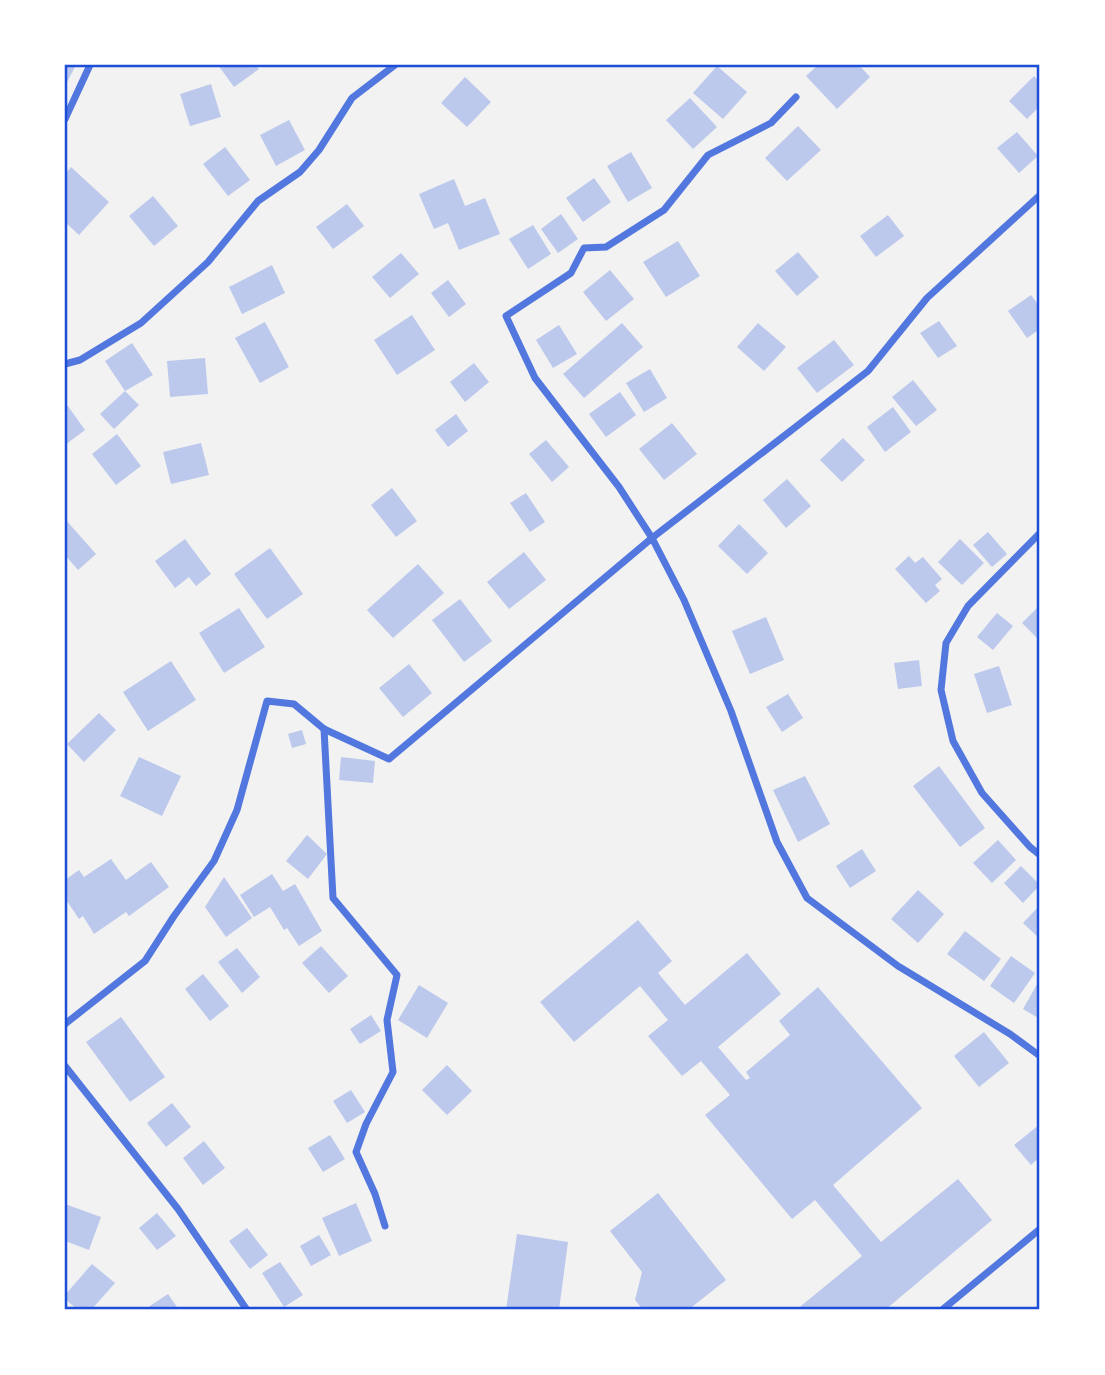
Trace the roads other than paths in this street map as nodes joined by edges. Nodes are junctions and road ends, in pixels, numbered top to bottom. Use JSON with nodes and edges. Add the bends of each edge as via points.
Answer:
{"nodes":[{"id":1,"x":90,"y":65,"type":"edge"},
{"id":2,"x":395,"y":65,"type":"edge"},
{"id":3,"x":796,"y":97,"type":"dead end"},
{"id":4,"x":65,"y":119,"type":"edge"},
{"id":5,"x":1040,"y":195,"type":"edge"},
{"id":6,"x":65,"y":364,"type":"edge"},
{"id":7,"x":1040,"y":533,"type":"edge"},
{"id":8,"x":652,"y":538,"type":"junction"},
{"id":9,"x":324,"y":729,"type":"junction"},
{"id":10,"x":1040,"y":855,"type":"edge"},
{"id":11,"x":65,"y":1024,"type":"edge"},
{"id":12,"x":1040,"y":1056,"type":"edge"},
{"id":13,"x":65,"y":1066,"type":"edge"},
{"id":14,"x":386,"y":1226,"type":"dead end"},
{"id":15,"x":1040,"y":1229,"type":"edge"},
{"id":16,"x":247,"y":1310,"type":"edge"},
{"id":17,"x":942,"y":1310,"type":"edge"}],
"edges":[{"from":1,"to":4,"type":"street"},
{"from":2,"to":6,"type":"street","via":[[352,99],[300,172],[258,201],[199,271],[141,323],[80,360]]},
{"from":3,"to":8,"type":"street","via":[[771,123],[708,155],[664,210],[606,247],[584,247],[571,273],[506,316],[535,378]]},
{"from":5,"to":8,"type":"street","via":[[926,298],[868,371]]},
{"from":7,"to":10,"type":"street","via":[[968,606],[946,643],[941,690],[953,741],[982,793]]},
{"from":8,"to":9,"type":"street","via":[[389,759]]},
{"from":8,"to":12,"type":"street","via":[[731,710],[777,842],[807,898],[898,966]]},
{"from":9,"to":11,"type":"street","via":[[294,704],[267,701],[237,810],[214,861],[145,961]]},
{"from":9,"to":14,"type":"street","via":[[333,898],[397,975],[387,1020],[393,1072],[356,1152]]},
{"from":13,"to":16,"type":"street","via":[[177,1209]]},
{"from":15,"to":17,"type":"street"}]}
